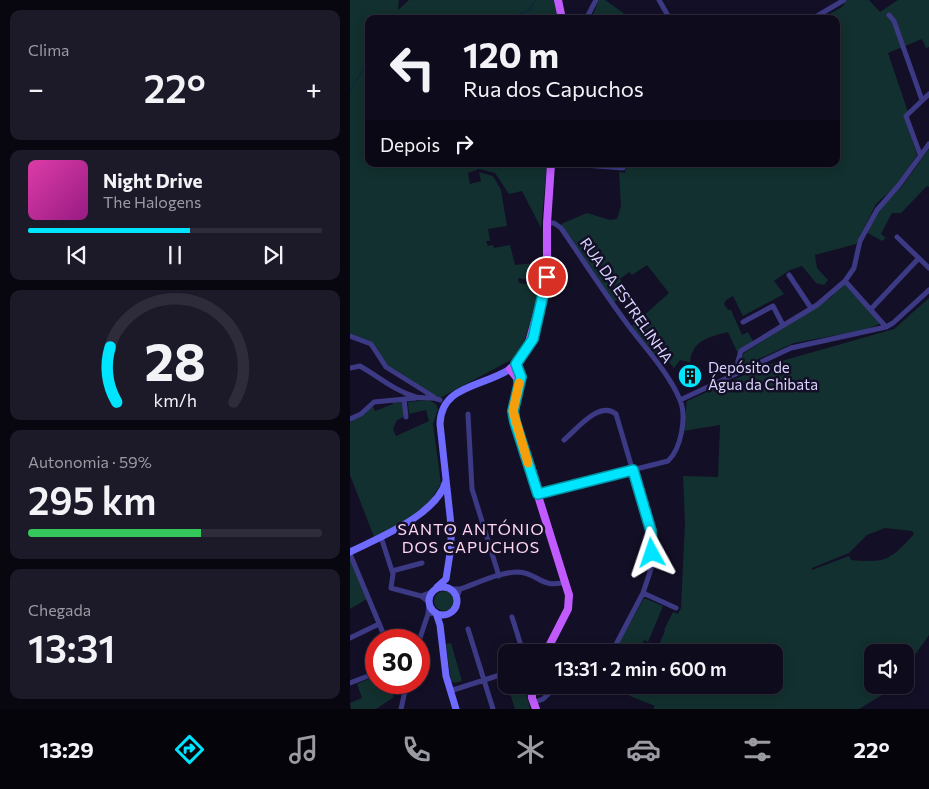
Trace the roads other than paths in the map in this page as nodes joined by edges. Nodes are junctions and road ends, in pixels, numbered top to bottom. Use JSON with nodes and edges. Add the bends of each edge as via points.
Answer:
{"nodes":[{"id":1,"x":558,"y":0,"type":"edge"},
{"id":2,"x":596,"y":0,"type":"edge"},
{"id":3,"x":844,"y":0,"type":"edge"},
{"id":4,"x":660,"y":1,"type":"edge"},
{"id":5,"x":561,"y":15,"type":"edge"},
{"id":6,"x":588,"y":15,"type":"edge"},
{"id":7,"x":668,"y":15,"type":"edge"},
{"id":8,"x":819,"y":15,"type":"edge"},
{"id":9,"x":889,"y":15,"type":"dead end"},
{"id":10,"x":929,"y":94,"type":"edge"},
{"id":11,"x":922,"y":100,"type":"junction"},
{"id":12,"x":929,"y":144,"type":"edge"},
{"id":13,"x":920,"y":154,"type":"junction"},
{"id":14,"x":551,"y":167,"type":"edge"},
{"id":15,"x":610,"y":167,"type":"edge"},
{"id":16,"x":623,"y":168,"type":"dead end"},
{"id":17,"x":547,"y":223,"type":"junction"},
{"id":18,"x":897,"y":237,"type":"dead end"},
{"id":19,"x":919,"y":258,"type":"junction"},
{"id":20,"x":929,"y":268,"type":"edge"},
{"id":21,"x":789,"y":275,"type":"dead end"},
{"id":22,"x":845,"y":281,"type":"junction"},
{"id":23,"x":929,"y":290,"type":"edge"},
{"id":24,"x":811,"y":308,"type":"junction"},
{"id":25,"x":871,"y":309,"type":"junction"},
{"id":26,"x":743,"y":322,"type":"dead end"},
{"id":27,"x":783,"y":325,"type":"junction"},
{"id":28,"x":886,"y":327,"type":"junction"},
{"id":29,"x":350,"y":336,"type":"edge"},
{"id":30,"x":513,"y":366,"type":"junction"},
{"id":31,"x":350,"y":368,"type":"edge"},
{"id":32,"x":738,"y":372,"type":"junction"},
{"id":33,"x":419,"y":397,"type":"junction"},
{"id":34,"x":404,"y":399,"type":"junction"},
{"id":35,"x":680,"y":400,"type":"junction"},
{"id":36,"x":440,"y":402,"type":"junction"},
{"id":37,"x":468,"y":414,"type":"dead end"},
{"id":38,"x":406,"y":417,"type":"dead end"},
{"id":39,"x":350,"y":419,"type":"edge"},
{"id":40,"x":564,"y":440,"type":"dead end"},
{"id":41,"x":633,"y":470,"type":"junction"},
{"id":42,"x":538,"y":494,"type":"junction"},
{"id":43,"x":442,"y":495,"type":"junction"},
{"id":44,"x":381,"y":537,"type":"junction"},
{"id":45,"x":350,"y":553,"type":"edge"},
{"id":46,"x":422,"y":563,"type":"dead end"},
{"id":47,"x":392,"y":570,"type":"junction"},
{"id":48,"x":499,"y":576,"type":"junction"},
{"id":49,"x":446,"y":579,"type":"junction"},
{"id":50,"x":566,"y":582,"type":"junction"},
{"id":51,"x":451,"y":589,"type":"junction"},
{"id":52,"x":460,"y":589,"type":"junction"},
{"id":53,"x":434,"y":590,"type":"junction"},
{"id":54,"x":643,"y":593,"type":"junction"},
{"id":55,"x":421,"y":596,"type":"junction"},
{"id":56,"x":457,"y":597,"type":"junction"},
{"id":57,"x":429,"y":603,"type":"junction"},
{"id":58,"x":676,"y":608,"type":"dead end"},
{"id":59,"x":433,"y":614,"type":"junction"},
{"id":60,"x":444,"y":615,"type":"junction"},
{"id":61,"x":512,"y":616,"type":"dead end"},
{"id":62,"x":379,"y":624,"type":"junction"},
{"id":63,"x":440,"y":624,"type":"junction"},
{"id":64,"x":381,"y":629,"type":"edge"},
{"id":65,"x":425,"y":629,"type":"edge"},
{"id":66,"x":468,"y":629,"type":"dead end"},
{"id":67,"x":350,"y":638,"type":"edge"},
{"id":68,"x":521,"y":644,"type":"edge"},
{"id":69,"x":550,"y":644,"type":"edge"},
{"id":70,"x":616,"y":644,"type":"edge"},
{"id":71,"x":498,"y":676,"type":"edge"},
{"id":72,"x":365,"y":678,"type":"edge"},
{"id":73,"x":484,"y":680,"type":"junction"},
{"id":74,"x":350,"y":684,"type":"edge"},
{"id":75,"x":450,"y":691,"type":"junction"},
{"id":76,"x":404,"y":694,"type":"edge"},
{"id":77,"x":546,"y":694,"type":"edge"},
{"id":78,"x":535,"y":706,"type":"edge"},
{"id":79,"x":401,"y":709,"type":"edge"},
{"id":80,"x":456,"y":709,"type":"edge"},
{"id":81,"x":493,"y":709,"type":"edge"}],
"edges":[{"from":1,"to":5,"type":"main road"},
{"from":2,"to":6,"type":"street"},
{"from":3,"to":8,"type":"street"},
{"from":4,"to":7,"type":"street"},
{"from":9,"to":11,"type":"street","via":[[893,18]]},
{"from":10,"to":11,"type":"street"},
{"from":11,"to":13,"type":"street","via":[[906,116]]},
{"from":12,"to":13,"type":"street"},
{"from":13,"to":22,"type":"street","via":[[877,210],[860,240],[854,268]]},
{"from":14,"to":17,"type":"main road"},
{"from":15,"to":16,"type":"street"},
{"from":17,"to":30,"type":"main road","via":[[547,277],[528,346]]},
{"from":17,"to":35,"type":"street","name":"RUA DA ESTRELINHA","via":[[561,228]]},
{"from":18,"to":19,"type":"street"},
{"from":19,"to":20,"type":"street"},
{"from":19,"to":25,"type":"street"},
{"from":21,"to":24,"type":"street"},
{"from":22,"to":24,"type":"street"},
{"from":22,"to":25,"type":"street"},
{"from":23,"to":28,"type":"street"},
{"from":24,"to":27,"type":"street"},
{"from":25,"to":28,"type":"street"},
{"from":26,"to":27,"type":"street","via":[[773,306]]},
{"from":27,"to":32,"type":"street","via":[[741,351]]},
{"from":28,"to":32,"type":"street","via":[[791,348]]},
{"from":29,"to":36,"type":"street","via":[[371,344],[386,366]]},
{"from":30,"to":36,"type":"street"},
{"from":30,"to":42,"type":"main road","via":[[521,373],[513,411],[515,422]]},
{"from":31,"to":33,"type":"street","via":[[362,367],[387,385]]},
{"from":32,"to":35,"type":"street"},
{"from":33,"to":34,"type":"street"},
{"from":33,"to":36,"type":"street"},
{"from":34,"to":38,"type":"street"},
{"from":34,"to":39,"type":"street","via":[[374,402]]},
{"from":35,"to":41,"type":"street","via":[[682,416],[676,451],[668,461]]},
{"from":36,"to":43,"type":"street","via":[[446,480]]},
{"from":37,"to":48,"type":"street","via":[[472,489]]},
{"from":40,"to":41,"type":"street","via":[[600,410],[612,411],[618,418]]},
{"from":41,"to":42,"type":"street"},
{"from":41,"to":54,"type":"street","via":[[653,539],[652,566]]},
{"from":42,"to":50,"type":"main road"},
{"from":43,"to":44,"type":"street","via":[[422,513]]},
{"from":43,"to":49,"type":"street","via":[[449,506],[451,547]]},
{"from":44,"to":45,"type":"street"},
{"from":44,"to":47,"type":"street"},
{"from":45,"to":62,"type":"street"},
{"from":46,"to":47,"type":"street"},
{"from":47,"to":55,"type":"street","via":[[391,588]]},
{"from":48,"to":50,"type":"street","via":[[518,572],[550,585]]},
{"from":48,"to":52,"type":"street"},
{"from":49,"to":51,"type":"street"},
{"from":49,"to":53,"type":"street"},
{"from":50,"to":69,"type":"main road","via":[[568,609]]},
{"from":51,"to":52,"type":"street"},
{"from":51,"to":53,"type":"street"},
{"from":51,"to":56,"type":"street"},
{"from":52,"to":56,"type":"street"},
{"from":53,"to":55,"type":"street"},
{"from":53,"to":57,"type":"street"},
{"from":54,"to":58,"type":"street"},
{"from":54,"to":70,"type":"street"},
{"from":55,"to":57,"type":"street"},
{"from":56,"to":60,"type":"street","via":[[456,607]]},
{"from":57,"to":59,"type":"street"},
{"from":59,"to":60,"type":"street"},
{"from":59,"to":63,"type":"street"},
{"from":59,"to":65,"type":"street"},
{"from":60,"to":63,"type":"street"},
{"from":61,"to":68,"type":"street"},
{"from":62,"to":64,"type":"street"},
{"from":62,"to":67,"type":"street"},
{"from":63,"to":75,"type":"street"},
{"from":66,"to":73,"type":"street"},
{"from":71,"to":73,"type":"street"},
{"from":72,"to":74,"type":"street"},
{"from":73,"to":75,"type":"street"},
{"from":73,"to":81,"type":"street"},
{"from":75,"to":80,"type":"street"},
{"from":76,"to":79,"type":"street"},
{"from":77,"to":78,"type":"street"}]}
